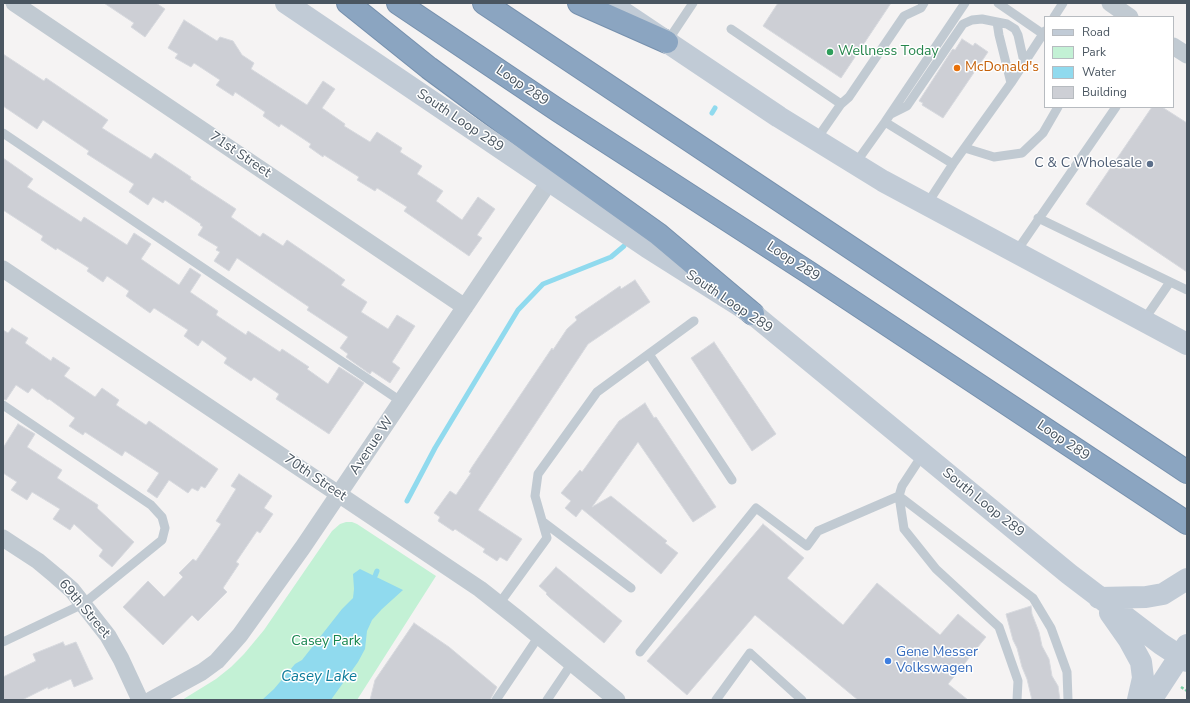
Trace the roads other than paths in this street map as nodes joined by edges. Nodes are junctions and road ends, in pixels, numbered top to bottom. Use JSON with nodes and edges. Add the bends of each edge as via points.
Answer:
{"nodes":[{"id":1,"x":14,"y":3,"type":"edge"},
{"id":2,"x":286,"y":3,"type":"edge"},
{"id":3,"x":348,"y":3,"type":"edge"},
{"id":4,"x":398,"y":3,"type":"edge"},
{"id":5,"x":484,"y":3,"type":"edge"},
{"id":6,"x":579,"y":3,"type":"edge"},
{"id":7,"x":609,"y":3,"type":"edge"},
{"id":8,"x":693,"y":3,"type":"edge"},
{"id":9,"x":924,"y":3,"type":"edge"},
{"id":10,"x":965,"y":3,"type":"edge"},
{"id":11,"x":998,"y":3,"type":"edge"},
{"id":12,"x":1063,"y":3,"type":"edge"},
{"id":13,"x":1110,"y":3,"type":"edge"},
{"id":14,"x":1056,"y":16,"type":"edge"},
{"id":15,"x":1129,"y":16,"type":"edge"},
{"id":16,"x":998,"y":22,"type":"junction"},
{"id":17,"x":731,"y":29,"type":"dead end"},
{"id":18,"x":1044,"y":32,"type":"edge"},
{"id":19,"x":667,"y":42,"type":"junction"},
{"id":20,"x":1174,"y":47,"type":"edge"},
{"id":21,"x":1187,"y":55,"type":"edge"},
{"id":22,"x":1024,"y":62,"type":"junction"},
{"id":23,"x":1011,"y":83,"type":"junction"},
{"id":24,"x":841,"y":104,"type":"junction"},
{"id":25,"x":1057,"y":108,"type":"edge"},
{"id":26,"x":1115,"y":108,"type":"edge"},
{"id":27,"x":891,"y":114,"type":"junction"},
{"id":28,"x":885,"y":122,"type":"junction"},
{"id":29,"x":3,"y":133,"type":"edge"},
{"id":30,"x":816,"y":140,"type":"junction"},
{"id":31,"x":965,"y":148,"type":"junction"},
{"id":32,"x":855,"y":164,"type":"junction"},
{"id":33,"x":953,"y":164,"type":"junction"},
{"id":34,"x":549,"y":182,"type":"junction"},
{"id":35,"x":927,"y":204,"type":"junction"},
{"id":36,"x":1038,"y":218,"type":"junction"},
{"id":37,"x":1016,"y":252,"type":"junction"},
{"id":38,"x":3,"y":269,"type":"edge"},
{"id":39,"x":1170,"y":282,"type":"junction"},
{"id":40,"x":1187,"y":290,"type":"edge"},
{"id":41,"x":465,"y":306,"type":"junction"},
{"id":42,"x":753,"y":314,"type":"junction"},
{"id":43,"x":1144,"y":320,"type":"junction"},
{"id":44,"x":694,"y":321,"type":"dead end"},
{"id":45,"x":1183,"y":341,"type":"edge"},
{"id":46,"x":649,"y":354,"type":"junction"},
{"id":47,"x":402,"y":402,"type":"junction"},
{"id":48,"x":3,"y":405,"type":"edge"},
{"id":49,"x":923,"y":454,"type":"junction"},
{"id":50,"x":1187,"y":472,"type":"edge"},
{"id":51,"x":732,"y":480,"type":"dead end"},
{"id":52,"x":339,"y":494,"type":"junction"},
{"id":53,"x":899,"y":496,"type":"junction"},
{"id":54,"x":542,"y":521,"type":"junction"},
{"id":55,"x":1185,"y":522,"type":"edge"},
{"id":56,"x":3,"y":538,"type":"edge"},
{"id":57,"x":1187,"y":579,"type":"edge"},
{"id":58,"x":631,"y":588,"type":"dead end"},
{"id":59,"x":1099,"y":598,"type":"junction"},
{"id":60,"x":83,"y":604,"type":"junction"},
{"id":61,"x":499,"y":604,"type":"junction"},
{"id":62,"x":539,"y":636,"type":"junction"},
{"id":63,"x":3,"y":642,"type":"edge"},
{"id":64,"x":640,"y":652,"type":"dead end"},
{"id":65,"x":1184,"y":654,"type":"edge"},
{"id":66,"x":572,"y":663,"type":"junction"},
{"id":67,"x":140,"y":700,"type":"edge"},
{"id":68,"x":151,"y":700,"type":"edge"},
{"id":69,"x":496,"y":700,"type":"edge"},
{"id":70,"x":547,"y":700,"type":"edge"},
{"id":71,"x":617,"y":700,"type":"edge"},
{"id":72,"x":716,"y":700,"type":"edge"},
{"id":73,"x":802,"y":700,"type":"edge"},
{"id":74,"x":1017,"y":700,"type":"edge"},
{"id":75,"x":1068,"y":700,"type":"edge"},
{"id":76,"x":1138,"y":700,"type":"edge"},
{"id":77,"x":1150,"y":700,"type":"edge"}],
"edges":[{"from":1,"to":41,"type":"street","name":"71st Street"},
{"from":2,"to":34,"type":"main road","name":"South Loop 289"},
{"from":3,"to":42,"type":"highway","via":[[435,73],[658,234]]},
{"from":4,"to":55,"type":"highway","name":"Loop 289"},
{"from":5,"to":50,"type":"highway"},
{"from":6,"to":19,"type":"highway"},
{"from":7,"to":19,"type":"main road"},
{"from":8,"to":19,"type":"lane"},
{"from":9,"to":24,"type":"lane","via":[[921,8],[904,16],[849,97]]},
{"from":10,"to":27,"type":"lane"},
{"from":11,"to":18,"type":"lane"},
{"from":12,"to":14,"type":"lane"},
{"from":13,"to":15,"type":"street"},
{"from":16,"to":22,"type":"lane","via":[[1015,29]]},
{"from":16,"to":23,"type":"lane"},
{"from":16,"to":27,"type":"lane","via":[[982,19],[963,24],[907,106]]},
{"from":17,"to":24,"type":"lane"},
{"from":18,"to":22,"type":"lane"},
{"from":19,"to":30,"type":"main road"},
{"from":20,"to":21,"type":"street"},
{"from":22,"to":23,"type":"lane"},
{"from":23,"to":31,"type":"lane"},
{"from":24,"to":30,"type":"lane"},
{"from":25,"to":31,"type":"lane","via":[[1043,133],[1022,153],[994,157]]},
{"from":26,"to":36,"type":"lane"},
{"from":27,"to":28,"type":"lane"},
{"from":28,"to":32,"type":"lane"},
{"from":28,"to":33,"type":"lane"},
{"from":29,"to":47,"type":"lane"},
{"from":30,"to":32,"type":"main road"},
{"from":31,"to":33,"type":"lane"},
{"from":32,"to":35,"type":"main road"},
{"from":33,"to":35,"type":"lane"},
{"from":34,"to":41,"type":"street","name":"Avenue W"},
{"from":34,"to":42,"type":"main road","name":"South Loop 289"},
{"from":35,"to":37,"type":"main road"},
{"from":36,"to":37,"type":"lane"},
{"from":36,"to":39,"type":"lane"},
{"from":37,"to":43,"type":"main road"},
{"from":38,"to":52,"type":"street","name":"70th Street"},
{"from":39,"to":40,"type":"lane"},
{"from":39,"to":43,"type":"lane"},
{"from":41,"to":47,"type":"street","name":"Avenue W"},
{"from":42,"to":49,"type":"main road","name":"South Loop 289"},
{"from":43,"to":45,"type":"main road"},
{"from":44,"to":46,"type":"lane"},
{"from":46,"to":51,"type":"lane"},
{"from":46,"to":54,"type":"lane","via":[[597,392],[538,474],[535,496]]},
{"from":47,"to":52,"type":"street","name":"Avenue W"},
{"from":48,"to":60,"type":"lane","via":[[151,505],[162,517],[166,528],[162,540]]},
{"from":49,"to":53,"type":"lane","via":[[902,486]]},
{"from":49,"to":59,"type":"main road","name":"South Loop 289"},
{"from":52,"to":61,"type":"street","name":"70th Street"},
{"from":52,"to":68,"type":"street","name":"Avenue W","via":[[240,635],[217,661]]},
{"from":53,"to":64,"type":"lane","via":[[818,531],[806,546],[756,508]]},
{"from":53,"to":74,"type":"lane","via":[[904,529],[936,569],[998,627],[1018,681]]},
{"from":53,"to":75,"type":"lane","via":[[1033,598],[1051,628],[1067,672]]},
{"from":54,"to":58,"type":"lane"},
{"from":54,"to":61,"type":"lane","via":[[547,538]]},
{"from":56,"to":60,"type":"street","name":"69th Street","via":[[56,576]]},
{"from":57,"to":59,"type":"main road","via":[[1163,594]]},
{"from":59,"to":65,"type":"main road","name":"South Loop 289"},
{"from":59,"to":76,"type":"main road","via":[[1141,662],[1143,678]]},
{"from":60,"to":63,"type":"lane"},
{"from":60,"to":67,"type":"street","name":"69th Street","via":[[111,642]]},
{"from":61,"to":62,"type":"street","name":"70th Street"},
{"from":62,"to":66,"type":"street","name":"70th Street"},
{"from":62,"to":69,"type":"lane"},
{"from":65,"to":77,"type":"main road"},
{"from":66,"to":70,"type":"lane"},
{"from":66,"to":71,"type":"street","name":"70th Street"},
{"from":72,"to":73,"type":"lane","via":[[750,653]]}]}
